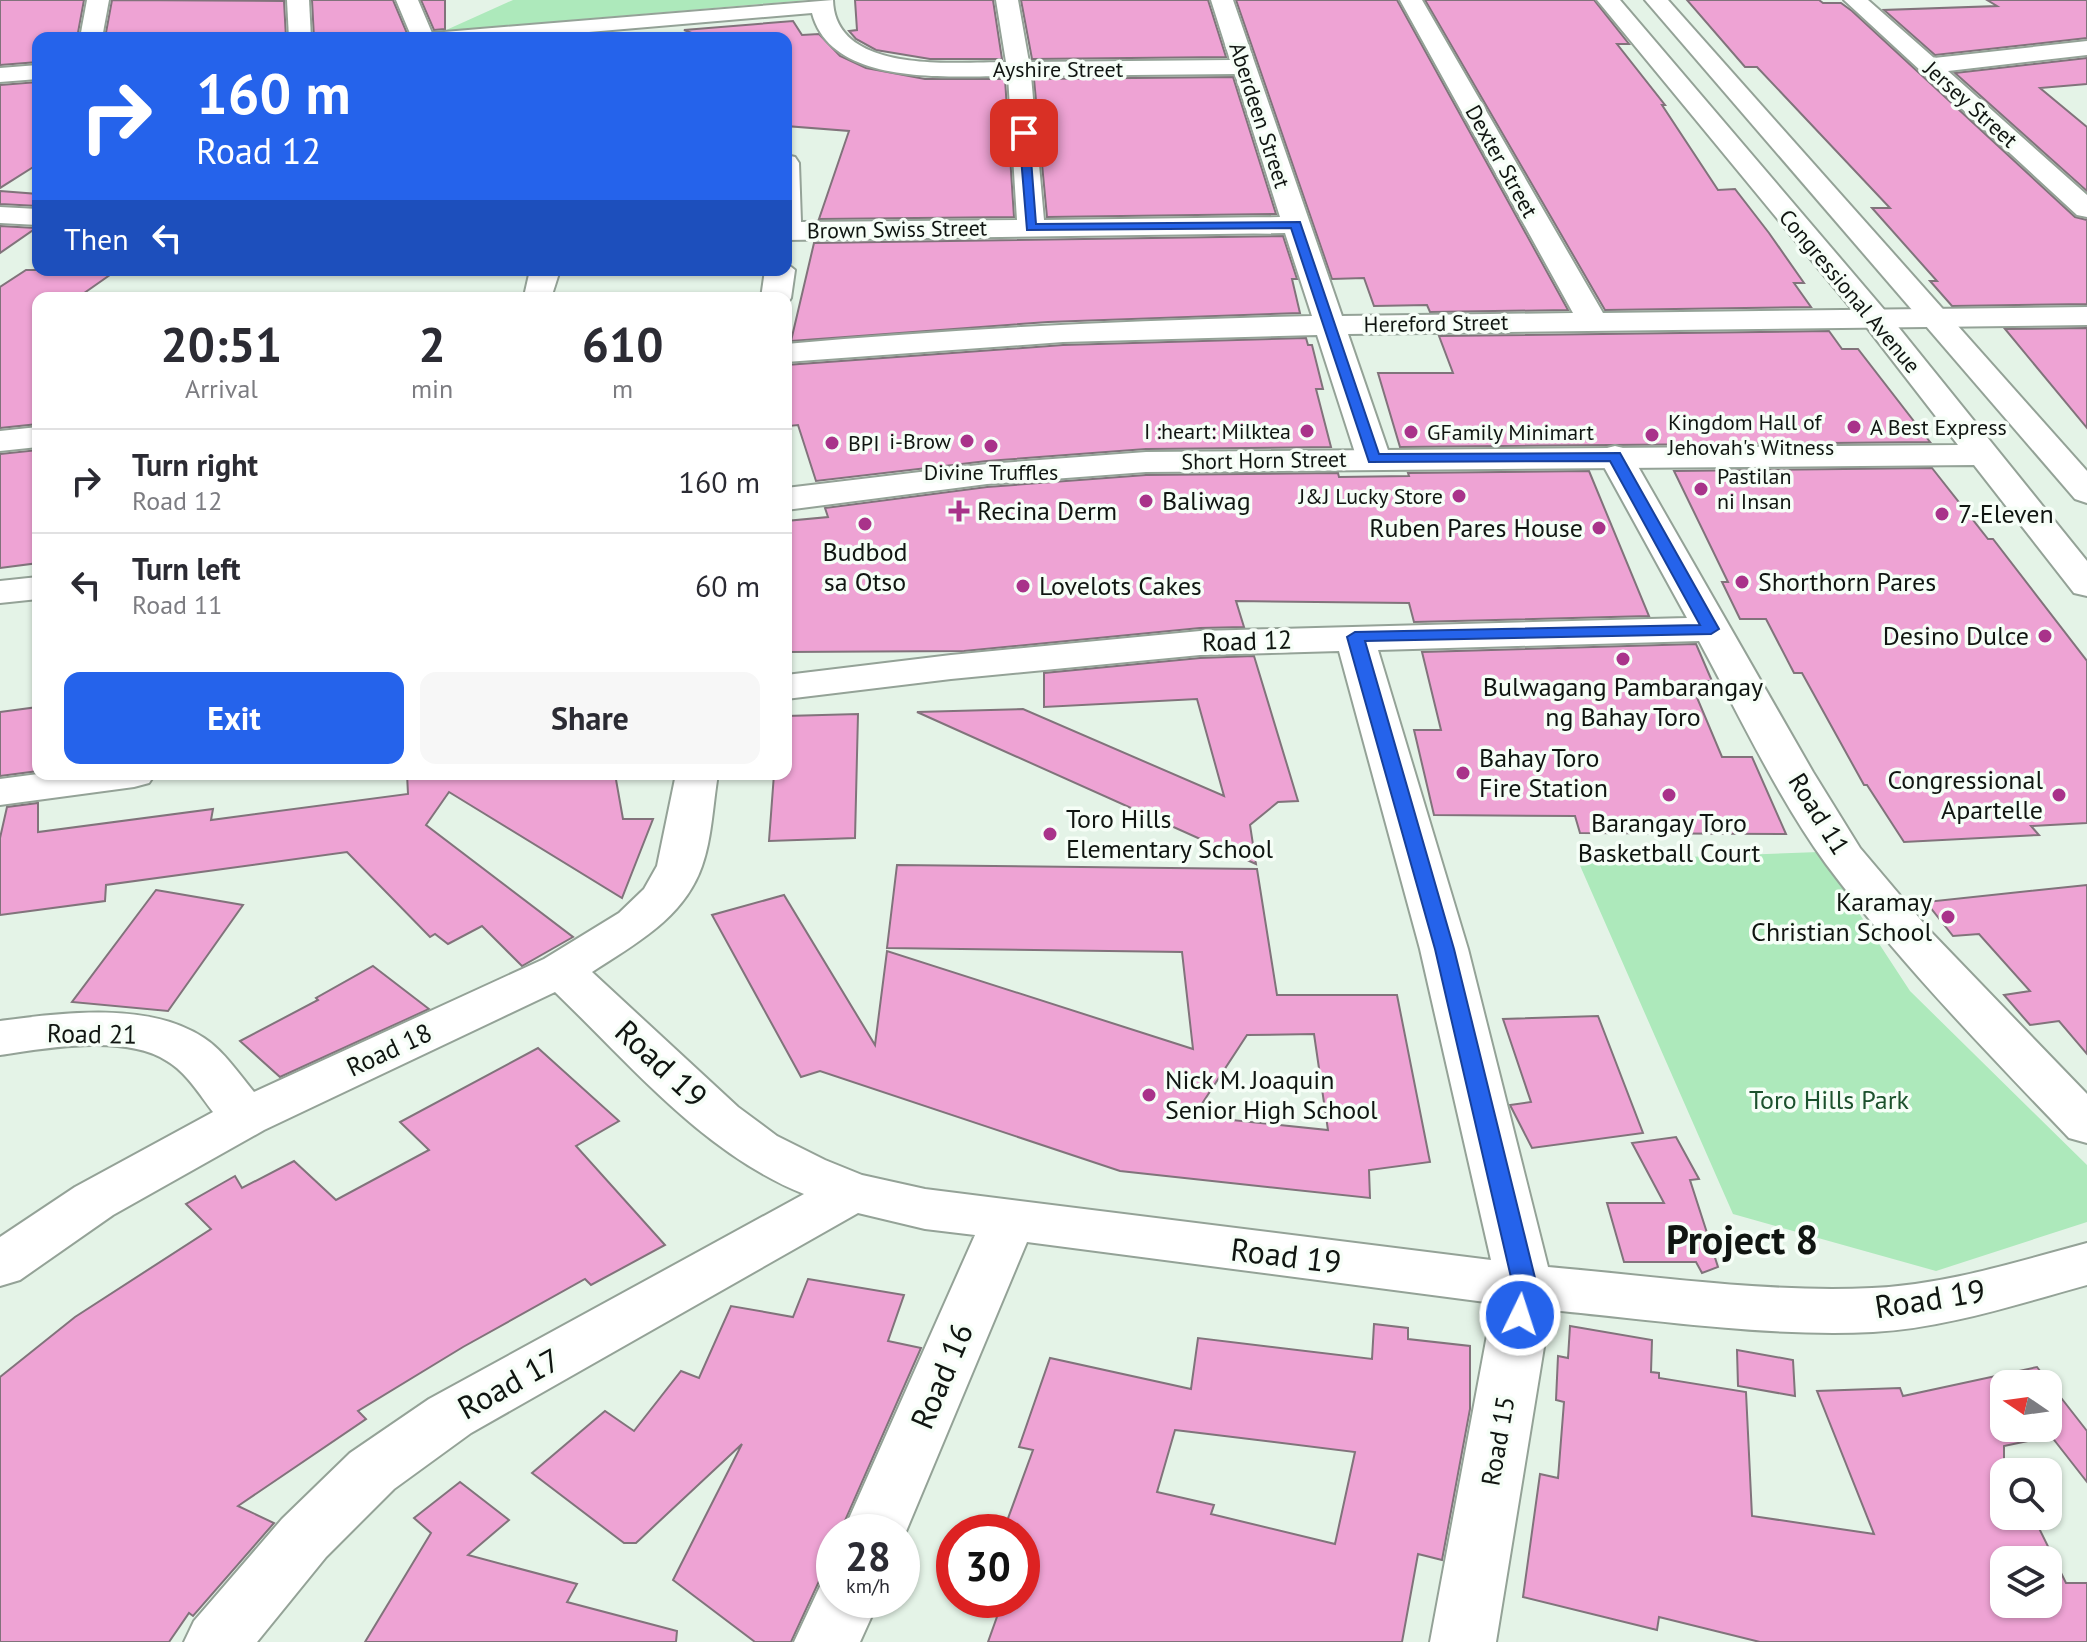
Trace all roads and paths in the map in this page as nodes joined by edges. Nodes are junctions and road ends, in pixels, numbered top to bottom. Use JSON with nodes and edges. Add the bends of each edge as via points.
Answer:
{"nodes":[{"id":1,"x":98,"y":0,"type":"edge"},
{"id":2,"x":298,"y":0,"type":"edge"},
{"id":3,"x":407,"y":0,"type":"edge"},
{"id":4,"x":1007,"y":0,"type":"edge"},
{"id":5,"x":1222,"y":0,"type":"edge"},
{"id":6,"x":1411,"y":0,"type":"edge"},
{"id":7,"x":1608,"y":0,"type":"edge"},
{"id":8,"x":1656,"y":0,"type":"edge"},
{"id":9,"x":1855,"y":0,"type":"edge"},
{"id":10,"x":821,"y":3,"type":"edge"},
{"id":11,"x":92,"y":32,"type":"edge"},
{"id":12,"x":300,"y":32,"type":"edge"},
{"id":13,"x":420,"y":32,"type":"edge"},
{"id":14,"x":518,"y":32,"type":"edge"},
{"id":15,"x":2087,"y":48,"type":"edge"},
{"id":16,"x":1928,"y":66,"type":"junction"},
{"id":17,"x":1244,"y":67,"type":"junction"},
{"id":18,"x":1019,"y":70,"type":"junction"},
{"id":19,"x":32,"y":72,"type":"edge"},
{"id":20,"x":0,"y":75,"type":"edge"},
{"id":21,"x":2087,"y":209,"type":"edge"},
{"id":22,"x":0,"y":215,"type":"edge"},
{"id":23,"x":32,"y":217,"type":"edge"},
{"id":24,"x":1296,"y":225,"type":"junction"},
{"id":25,"x":1031,"y":228,"type":"junction"},
{"id":26,"x":792,"y":231,"type":"edge"},
{"id":27,"x":2087,"y":316,"type":"edge"},
{"id":28,"x":1935,"y":318,"type":"junction"},
{"id":29,"x":1876,"y":319,"type":"junction"},
{"id":30,"x":1593,"y":322,"type":"junction"},
{"id":31,"x":1329,"y":324,"type":"junction"},
{"id":32,"x":792,"y":352,"type":"edge"},
{"id":33,"x":32,"y":438,"type":"edge"},
{"id":34,"x":0,"y":441,"type":"edge"},
{"id":35,"x":1983,"y":455,"type":"junction"},
{"id":36,"x":1615,"y":456,"type":"junction"},
{"id":37,"x":1374,"y":459,"type":"junction"},
{"id":38,"x":2087,"y":492,"type":"edge"},
{"id":39,"x":792,"y":498,"type":"edge"},
{"id":40,"x":2087,"y":585,"type":"edge"},
{"id":41,"x":32,"y":589,"type":"edge"},
{"id":42,"x":0,"y":592,"type":"edge"},
{"id":43,"x":1711,"y":629,"type":"junction"},
{"id":44,"x":1355,"y":637,"type":"junction"},
{"id":45,"x":792,"y":686,"type":"edge"},
{"id":46,"x":89,"y":780,"type":"edge"},
{"id":47,"x":696,"y":780,"type":"edge"},
{"id":48,"x":0,"y":792,"type":"edge"},
{"id":49,"x":561,"y":970,"type":"junction"},
{"id":50,"x":0,"y":1038,"type":"edge"},
{"id":51,"x":246,"y":1117,"type":"junction"},
{"id":52,"x":2087,"y":1125,"type":"edge"},
{"id":53,"x":852,"y":1192,"type":"junction"},
{"id":54,"x":1009,"y":1220,"type":"junction"},
{"id":55,"x":2087,"y":1264,"type":"edge"},
{"id":56,"x":0,"y":1265,"type":"edge"},
{"id":57,"x":1525,"y":1286,"type":"junction"},
{"id":58,"x":883,"y":1514,"type":"edge"},
{"id":59,"x":838,"y":1618,"type":"edge"},
{"id":60,"x":217,"y":1642,"type":"edge"},
{"id":61,"x":827,"y":1642,"type":"edge"},
{"id":62,"x":1463,"y":1642,"type":"edge"}],
"edges":[{"from":1,"to":11,"type":"street"},
{"from":2,"to":12,"type":"street"},
{"from":3,"to":13,"type":"street"},
{"from":4,"to":18,"type":"street"},
{"from":5,"to":17,"type":"street","name":"Aberdeen Street"},
{"from":6,"to":30,"type":"street","name":"Dexter Street"},
{"from":7,"to":29,"type":"street","name":"Congressional Avenue"},
{"from":8,"to":28,"type":"street","name":"Congressional Avenue"},
{"from":9,"to":16,"type":"street","name":"Jersey Street"},
{"from":10,"to":14,"type":"street"},
{"from":10,"to":18,"type":"street","name":"Ayshire Street","via":[[826,27],[873,59],[929,69]]},
{"from":15,"to":16,"type":"street"},
{"from":16,"to":21,"type":"street","name":"Jersey Street"},
{"from":17,"to":18,"type":"street","name":"Ayshire Street"},
{"from":17,"to":24,"type":"street","name":"Aberdeen Street"},
{"from":18,"to":25,"type":"street"},
{"from":19,"to":20,"type":"street"},
{"from":22,"to":23,"type":"street"},
{"from":24,"to":25,"type":"street","name":"Brown Swiss Street"},
{"from":24,"to":31,"type":"street","name":"Aberdeen Street"},
{"from":25,"to":26,"type":"street","name":"Brown Swiss Street"},
{"from":27,"to":28,"type":"street","name":"Hereford Street"},
{"from":28,"to":29,"type":"street","name":"Hereford Street"},
{"from":28,"to":38,"type":"street","name":"Congressional Avenue"},
{"from":29,"to":30,"type":"street","name":"Hereford Street"},
{"from":29,"to":35,"type":"street","name":"Congressional Avenue"},
{"from":30,"to":31,"type":"street","name":"Hereford Street"},
{"from":31,"to":32,"type":"street","name":"Hereford Street","via":[[981,336]]},
{"from":31,"to":37,"type":"street","name":"Aberdeen Street"},
{"from":33,"to":34,"type":"street"},
{"from":35,"to":36,"type":"street","name":"Short Horn Street"},
{"from":35,"to":40,"type":"street","name":"Congressional Avenue"},
{"from":36,"to":37,"type":"street","name":"Short Horn Street"},
{"from":36,"to":43,"type":"street","name":"Road 11"},
{"from":37,"to":39,"type":"street","name":"Short Horn Street","via":[[1146,462],[987,474]]},
{"from":41,"to":42,"type":"street"},
{"from":43,"to":44,"type":"street","name":"Road 12"},
{"from":43,"to":52,"type":"street","name":"Road 11","via":[[1842,854],[1960,994]]},
{"from":44,"to":45,"type":"street","name":"Road 12","via":[[1174,645]]},
{"from":44,"to":57,"type":"street","name":"Road 15","via":[[1444,949]]},
{"from":46,"to":48,"type":"street"},
{"from":47,"to":49,"type":"street","name":"Road 18","via":[[680,866],[663,897],[636,923]]},
{"from":49,"to":51,"type":"street","name":"Road 18"},
{"from":49,"to":53,"type":"street","name":"Road 19","via":[[720,1120],[758,1149]]},
{"from":50,"to":51,"type":"street","name":"Road 21","via":[[87,1030],[144,1033],[185,1048]]},
{"from":51,"to":56,"type":"street","name":"Road 18","via":[[94,1201]]},
{"from":53,"to":54,"type":"street","name":"Road 19"},
{"from":53,"to":60,"type":"street","name":"Road 17","via":[[450,1416],[372,1471],[304,1538]]},
{"from":54,"to":57,"type":"street","name":"Road 19"},
{"from":54,"to":58,"type":"street","name":"Road 16"},
{"from":55,"to":57,"type":"street","name":"Road 19","via":[[1954,1300],[1873,1310],[1779,1309]]},
{"from":57,"to":62,"type":"street","name":"Road 15"},
{"from":59,"to":61,"type":"street"}]}
